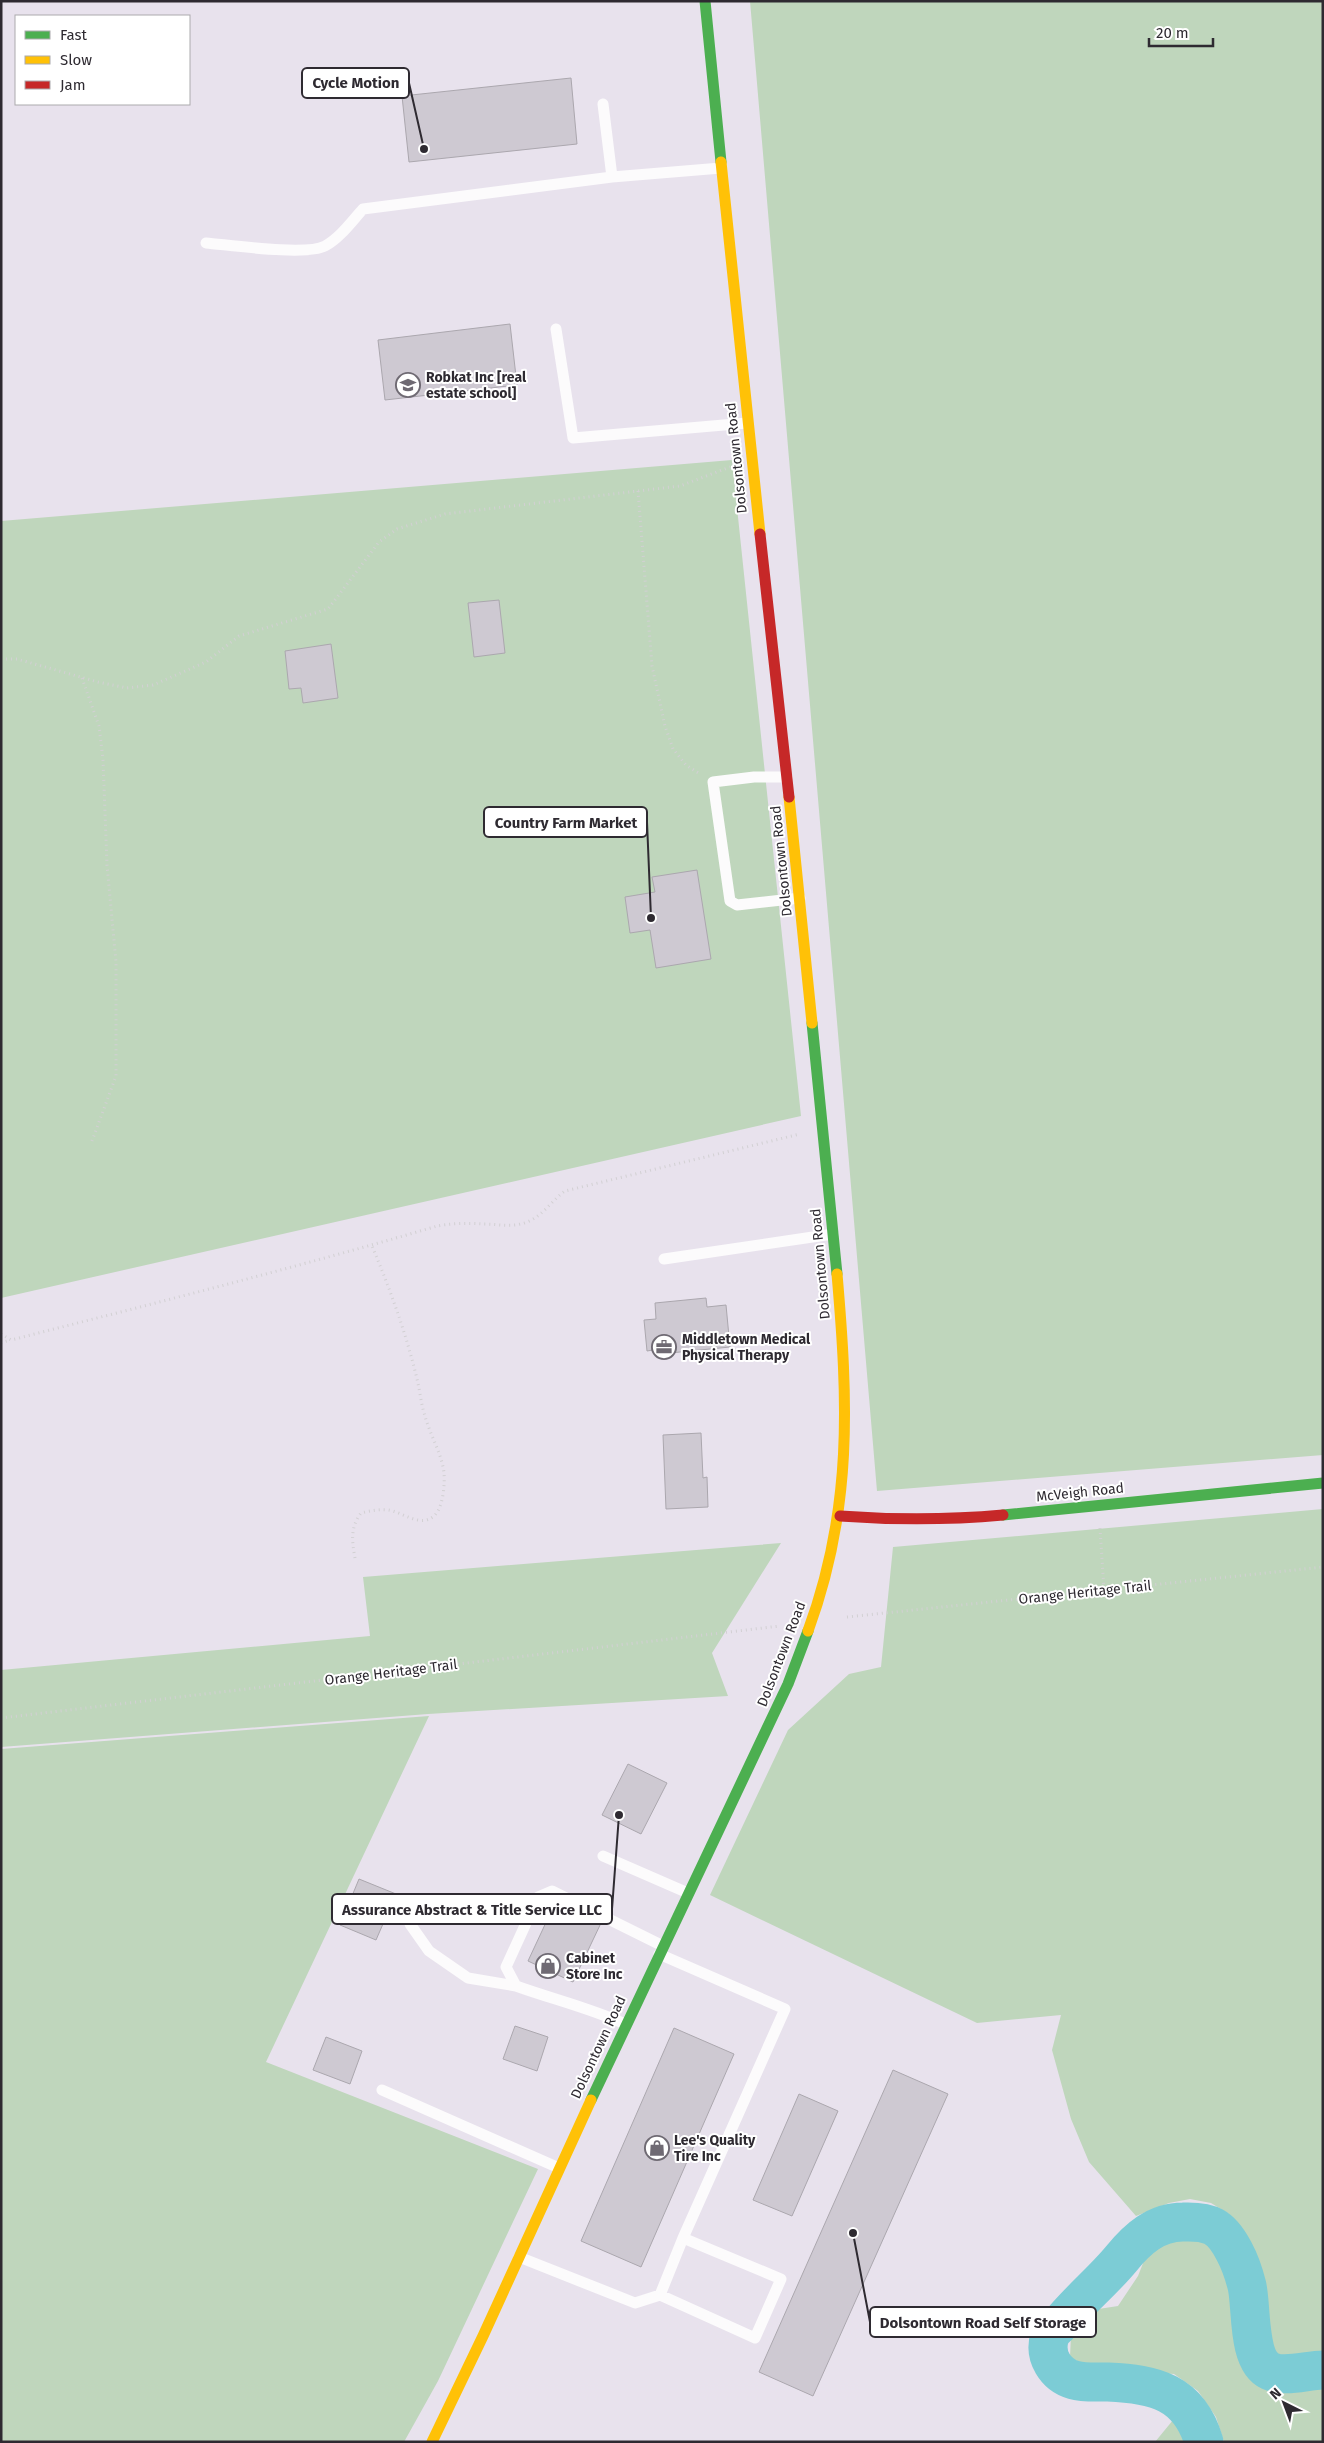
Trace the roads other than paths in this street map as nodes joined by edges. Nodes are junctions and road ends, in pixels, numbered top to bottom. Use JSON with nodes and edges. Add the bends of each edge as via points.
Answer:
{"nodes":[{"id":1,"x":705,"y":1,"type":"edge"},
{"id":2,"x":602,"y":104,"type":"dead end"},
{"id":3,"x":721,"y":168,"type":"junction"},
{"id":4,"x":612,"y":177,"type":"junction"},
{"id":5,"x":206,"y":243,"type":"dead end"},
{"id":6,"x":556,"y":329,"type":"dead end"},
{"id":7,"x":747,"y":423,"type":"junction"},
{"id":8,"x":786,"y":777,"type":"junction"},
{"id":9,"x":800,"y":898,"type":"junction"},
{"id":10,"x":833,"y":1234,"type":"junction"},
{"id":11,"x":664,"y":1259,"type":"dead end"},
{"id":12,"x":1323,"y":1483,"type":"edge"},
{"id":13,"x":840,"y":1516,"type":"junction"},
{"id":14,"x":603,"y":1856,"type":"dead end"},
{"id":15,"x":688,"y":1893,"type":"junction"},
{"id":16,"x":410,"y":1924,"type":"dead end"},
{"id":17,"x":661,"y":1950,"type":"junction"},
{"id":18,"x":516,"y":1986,"type":"junction"},
{"id":19,"x":625,"y":2024,"type":"junction"},
{"id":20,"x":382,"y":2090,"type":"dead end"},
{"id":21,"x":559,"y":2168,"type":"junction"},
{"id":22,"x":683,"y":2238,"type":"junction"},
{"id":23,"x":519,"y":2257,"type":"junction"},
{"id":24,"x":660,"y":2295,"type":"junction"},
{"id":25,"x":432,"y":2442,"type":"edge"}],
"edges":[{"from":1,"to":3,"type":"street","name":"Dolsontown Road"},
{"from":2,"to":4,"type":"lane"},
{"from":3,"to":4,"type":"lane"},
{"from":3,"to":7,"type":"street","name":"Dolsontown Road"},
{"from":4,"to":5,"type":"lane","via":[[363,209],[323,247],[303,250]]},
{"from":6,"to":7,"type":"lane","via":[[573,438]]},
{"from":7,"to":8,"type":"street","name":"Dolsontown Road"},
{"from":8,"to":9,"type":"street","name":"Dolsontown Road"},
{"from":8,"to":9,"type":"lane","via":[[713,782],[730,901],[737,905]]},
{"from":9,"to":10,"type":"street","name":"Dolsontown Road"},
{"from":10,"to":11,"type":"lane"},
{"from":10,"to":13,"type":"street","name":"Dolsontown Road","via":[[845,1397]]},
{"from":12,"to":13,"type":"street","name":"McVeigh Road","via":[[958,1519],[897,1520]]},
{"from":13,"to":15,"type":"street","name":"Dolsontown Road","via":[[826,1579],[788,1684]]},
{"from":14,"to":15,"type":"lane"},
{"from":15,"to":17,"type":"street","name":"Dolsontown Road"},
{"from":16,"to":18,"type":"lane","via":[[429,1951],[468,1978]]},
{"from":17,"to":18,"type":"lane","via":[[552,1891],[538,1897],[506,1967]]},
{"from":17,"to":19,"type":"street","name":"Dolsontown Road"},
{"from":17,"to":22,"type":"lane","via":[[785,2009]]},
{"from":18,"to":19,"type":"lane"},
{"from":19,"to":21,"type":"street","name":"Dolsontown Road"},
{"from":20,"to":21,"type":"lane"},
{"from":21,"to":23,"type":"street","name":"Dolsontown Road"},
{"from":22,"to":24,"type":"lane"},
{"from":22,"to":24,"type":"lane","via":[[781,2279],[755,2338]]},
{"from":23,"to":24,"type":"lane","via":[[635,2303]]},
{"from":23,"to":25,"type":"street","name":"Dolsontown Road"}]}
